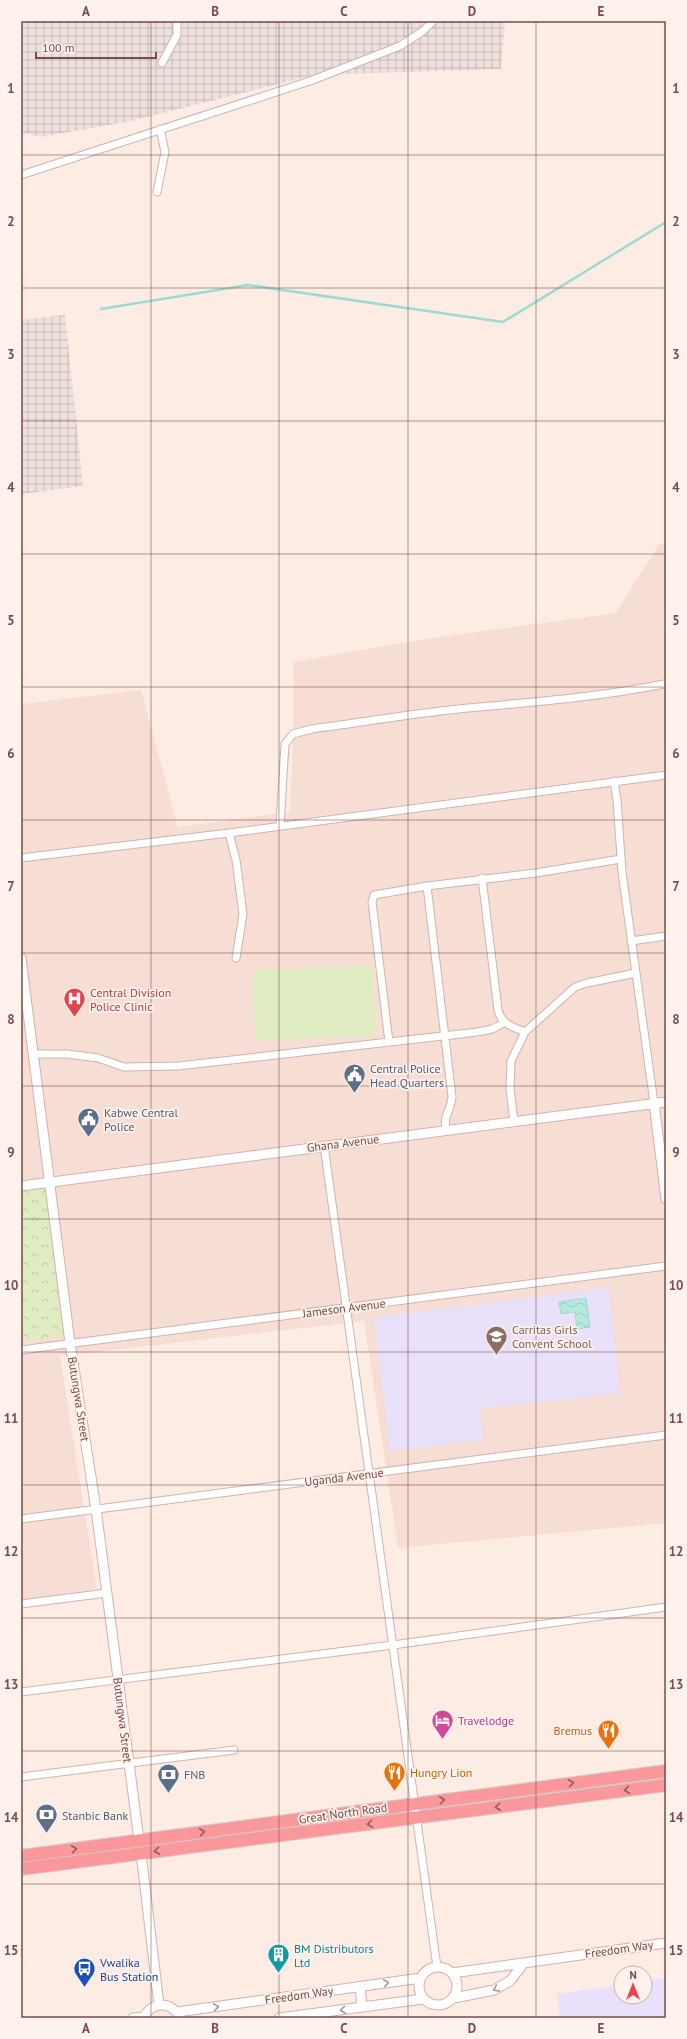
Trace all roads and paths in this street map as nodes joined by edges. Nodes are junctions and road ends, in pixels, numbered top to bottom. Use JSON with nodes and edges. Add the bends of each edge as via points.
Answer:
{"nodes":[{"id":1,"x":177,"y":21,"type":"edge"},
{"id":2,"x":433,"y":21,"type":"edge"},
{"id":3,"x":162,"y":63,"type":"dead end"},
{"id":4,"x":160,"y":129,"type":"junction"},
{"id":5,"x":21,"y":174,"type":"edge"},
{"id":6,"x":157,"y":192,"type":"dead end"},
{"id":7,"x":664,"y":684,"type":"dead end"},
{"id":8,"x":666,"y":775,"type":"edge"},
{"id":9,"x":614,"y":781,"type":"junction"},
{"id":10,"x":280,"y":825,"type":"junction"},
{"id":11,"x":229,"y":833,"type":"junction"},
{"id":12,"x":21,"y":858,"type":"edge"},
{"id":13,"x":621,"y":858,"type":"junction"},
{"id":14,"x":482,"y":878,"type":"junction"},
{"id":15,"x":427,"y":886,"type":"junction"},
{"id":16,"x":666,"y":936,"type":"edge"},
{"id":17,"x":631,"y":941,"type":"junction"},
{"id":18,"x":21,"y":958,"type":"edge"},
{"id":19,"x":236,"y":958,"type":"dead end"},
{"id":20,"x":636,"y":973,"type":"junction"},
{"id":21,"x":24,"y":1014,"type":"edge"},
{"id":22,"x":504,"y":1022,"type":"junction"},
{"id":23,"x":525,"y":1032,"type":"junction"},
{"id":24,"x":444,"y":1035,"type":"junction"},
{"id":25,"x":389,"y":1042,"type":"junction"},
{"id":26,"x":33,"y":1054,"type":"junction"},
{"id":27,"x":666,"y":1102,"type":"edge"},
{"id":28,"x":654,"y":1103,"type":"junction"},
{"id":29,"x":514,"y":1121,"type":"junction"},
{"id":30,"x":446,"y":1130,"type":"junction"},
{"id":31,"x":324,"y":1146,"type":"junction"},
{"id":32,"x":50,"y":1182,"type":"junction"},
{"id":33,"x":21,"y":1186,"type":"edge"},
{"id":34,"x":666,"y":1199,"type":"edge"},
{"id":35,"x":666,"y":1266,"type":"edge"},
{"id":36,"x":346,"y":1308,"type":"junction"},
{"id":37,"x":70,"y":1343,"type":"junction"},
{"id":38,"x":21,"y":1350,"type":"edge"},
{"id":39,"x":666,"y":1435,"type":"edge"},
{"id":40,"x":369,"y":1474,"type":"junction"},
{"id":41,"x":96,"y":1509,"type":"junction"},
{"id":42,"x":21,"y":1519,"type":"edge"},
{"id":43,"x":107,"y":1593,"type":"junction"},
{"id":44,"x":21,"y":1604,"type":"edge"},
{"id":45,"x":666,"y":1607,"type":"edge"},
{"id":46,"x":393,"y":1645,"type":"junction"},
{"id":47,"x":118,"y":1681,"type":"junction"},
{"id":48,"x":21,"y":1692,"type":"edge"},
{"id":49,"x":234,"y":1750,"type":"dead end"},
{"id":50,"x":129,"y":1762,"type":"junction"},
{"id":51,"x":666,"y":1771,"type":"edge"},
{"id":52,"x":21,"y":1777,"type":"edge"},
{"id":53,"x":666,"y":1785,"type":"edge"},
{"id":54,"x":415,"y":1804,"type":"junction"},
{"id":55,"x":417,"y":1817,"type":"junction"},
{"id":56,"x":300,"y":1819,"type":"junction"},
{"id":57,"x":282,"y":1821,"type":"junction"},
{"id":58,"x":302,"y":1833,"type":"junction"},
{"id":59,"x":283,"y":1835,"type":"junction"},
{"id":60,"x":139,"y":1840,"type":"junction"},
{"id":61,"x":46,"y":1853,"type":"junction"},
{"id":62,"x":141,"y":1854,"type":"junction"},
{"id":63,"x":23,"y":1855,"type":"edge"},
{"id":64,"x":46,"y":1866,"type":"junction"},
{"id":65,"x":24,"y":1869,"type":"edge"},
{"id":66,"x":666,"y":1943,"type":"edge"},
{"id":67,"x":524,"y":1962,"type":"junction"},
{"id":68,"x":437,"y":1967,"type":"junction"},
{"id":69,"x":452,"y":1973,"type":"junction"},
{"id":70,"x":421,"y":1978,"type":"junction"},
{"id":71,"x":360,"y":1987,"type":"junction"},
{"id":72,"x":454,"y":1998,"type":"junction"},
{"id":73,"x":423,"y":1999,"type":"junction"},
{"id":74,"x":159,"y":2005,"type":"junction"},
{"id":75,"x":362,"y":2008,"type":"junction"},
{"id":76,"x":179,"y":2015,"type":"edge"},
{"id":77,"x":144,"y":2017,"type":"edge"},
{"id":78,"x":133,"y":2018,"type":"edge"},
{"id":79,"x":279,"y":2018,"type":"edge"}],
"edges":[{"from":1,"to":3,"type":"street","via":[[177,35]]},
{"from":2,"to":4,"type":"street","via":[[400,46],[310,82]]},
{"from":4,"to":5,"type":"street"},
{"from":4,"to":6,"type":"street","via":[[164,152]]},
{"from":7,"to":10,"type":"street","via":[[548,702],[467,708],[293,734],[285,744]]},
{"from":8,"to":9,"type":"street"},
{"from":9,"to":10,"type":"street"},
{"from":9,"to":13,"type":"street"},
{"from":10,"to":11,"type":"street"},
{"from":11,"to":12,"type":"street"},
{"from":11,"to":19,"type":"street","via":[[236,860],[243,914]]},
{"from":13,"to":14,"type":"street","via":[[536,873]]},
{"from":13,"to":17,"type":"street"},
{"from":14,"to":15,"type":"street"},
{"from":14,"to":22,"type":"street","via":[[498,1010]]},
{"from":15,"to":24,"type":"street"},
{"from":15,"to":25,"type":"street","via":[[378,893],[372,898]]},
{"from":16,"to":17,"type":"street"},
{"from":17,"to":20,"type":"street"},
{"from":18,"to":21,"type":"main road","name":"Butungwa Street"},
{"from":20,"to":23,"type":"street","via":[[575,987]]},
{"from":20,"to":28,"type":"street"},
{"from":21,"to":26,"type":"main road","name":"Butungwa Street"},
{"from":22,"to":23,"type":"street"},
{"from":22,"to":24,"type":"street","via":[[490,1030]]},
{"from":23,"to":29,"type":"street","via":[[511,1061],[510,1089]]},
{"from":24,"to":25,"type":"street"},
{"from":24,"to":30,"type":"street","via":[[452,1097],[444,1120]]},
{"from":25,"to":26,"type":"street","via":[[178,1066],[124,1067],[98,1058],[68,1054]]},
{"from":26,"to":32,"type":"main road","name":"Butungwa Street"},
{"from":27,"to":28,"type":"main road","name":"Ghana Avenue"},
{"from":28,"to":29,"type":"main road","name":"Ghana Avenue"},
{"from":28,"to":34,"type":"main road"},
{"from":29,"to":30,"type":"main road","name":"Ghana Avenue"},
{"from":30,"to":31,"type":"main road","name":"Ghana Avenue"},
{"from":31,"to":32,"type":"main road","name":"Ghana Avenue"},
{"from":31,"to":36,"type":"street"},
{"from":32,"to":33,"type":"main road","name":"Ghana Avenue"},
{"from":32,"to":37,"type":"main road","name":"Butungwa Street"},
{"from":35,"to":36,"type":"street","name":"Jameson Avenue"},
{"from":36,"to":37,"type":"street","name":"Jameson Avenue"},
{"from":36,"to":40,"type":"street"},
{"from":37,"to":38,"type":"street","name":"Jameson Avenue"},
{"from":37,"to":41,"type":"main road","name":"Butungwa Street"},
{"from":39,"to":40,"type":"street","name":"Uganda Avenue"},
{"from":40,"to":41,"type":"street","name":"Uganda Avenue"},
{"from":40,"to":46,"type":"street"},
{"from":41,"to":42,"type":"street","name":"Uganda Avenue"},
{"from":41,"to":43,"type":"main road","name":"Butungwa Street"},
{"from":43,"to":44,"type":"street"},
{"from":43,"to":47,"type":"main road","name":"Butungwa Street"},
{"from":45,"to":46,"type":"street"},
{"from":46,"to":47,"type":"street"},
{"from":46,"to":54,"type":"street"},
{"from":47,"to":48,"type":"street"},
{"from":47,"to":50,"type":"main road","name":"Butungwa Street"},
{"from":49,"to":50,"type":"street"},
{"from":50,"to":52,"type":"street"},
{"from":50,"to":60,"type":"main road","name":"Butungwa Street"},
{"from":54,"to":51,"type":"highway","name":"Great North Road","one_way":true},
{"from":53,"to":55,"type":"highway","name":"Great North Road","one_way":true},
{"from":54,"to":55,"type":"street"},
{"from":54,"to":56,"type":"highway","name":"Great North Road"},
{"from":55,"to":58,"type":"highway","name":"Great North Road","one_way":true},
{"from":55,"to":68,"type":"street"},
{"from":56,"to":57,"type":"highway","name":"Great North Road"},
{"from":56,"to":58,"type":"highway","via":[[297,1826]]},
{"from":57,"to":59,"type":"highway","via":[[287,1827]]},
{"from":60,"to":57,"type":"highway","name":"Great North Road","one_way":true},
{"from":58,"to":59,"type":"highway","name":"Great North Road"},
{"from":59,"to":62,"type":"highway","name":"Great North Road","one_way":true},
{"from":61,"to":60,"type":"highway","name":"Great North Road","one_way":true},
{"from":61,"to":63,"type":"highway","name":"Great North Road"},
{"from":61,"to":64,"type":"highway","via":[[42,1855],[41,1860]]},
{"from":62,"to":64,"type":"highway","name":"Great North Road"},
{"from":62,"to":74,"type":"main road"},
{"from":63,"to":65,"type":"highway","via":[[30,1861]]},
{"from":64,"to":65,"type":"highway","name":"Great North Road"},
{"from":66,"to":67,"type":"main road","name":"Freedom Way"},
{"from":67,"to":69,"type":"main road","name":"Freedom Way"},
{"from":67,"to":72,"type":"main road","one_way":true,"via":[[510,1981],[494,1990]]},
{"from":68,"to":69,"type":"main road","via":[[443,1967]]},
{"from":68,"to":70,"type":"main road","via":[[428,1970]]},
{"from":69,"to":72,"type":"main road","via":[[458,1982]]},
{"from":71,"to":70,"type":"main road","name":"Freedom Way","one_way":true},
{"from":70,"to":73,"type":"main road","via":[[419,1989]]},
{"from":71,"to":75,"type":"main road"},
{"from":76,"to":71,"type":"main road","name":"Freedom Way","one_way":true},
{"from":72,"to":73,"type":"main road","via":[[439,2006]]},
{"from":73,"to":75,"type":"main road","name":"Freedom Way"},
{"from":74,"to":76,"type":"main road","via":[[169,2006]]},
{"from":74,"to":77,"type":"main road","via":[[150,2009]]},
{"from":75,"to":79,"type":"main road","name":"Freedom Way","one_way":true},
{"from":77,"to":78,"type":"main road"}]}
